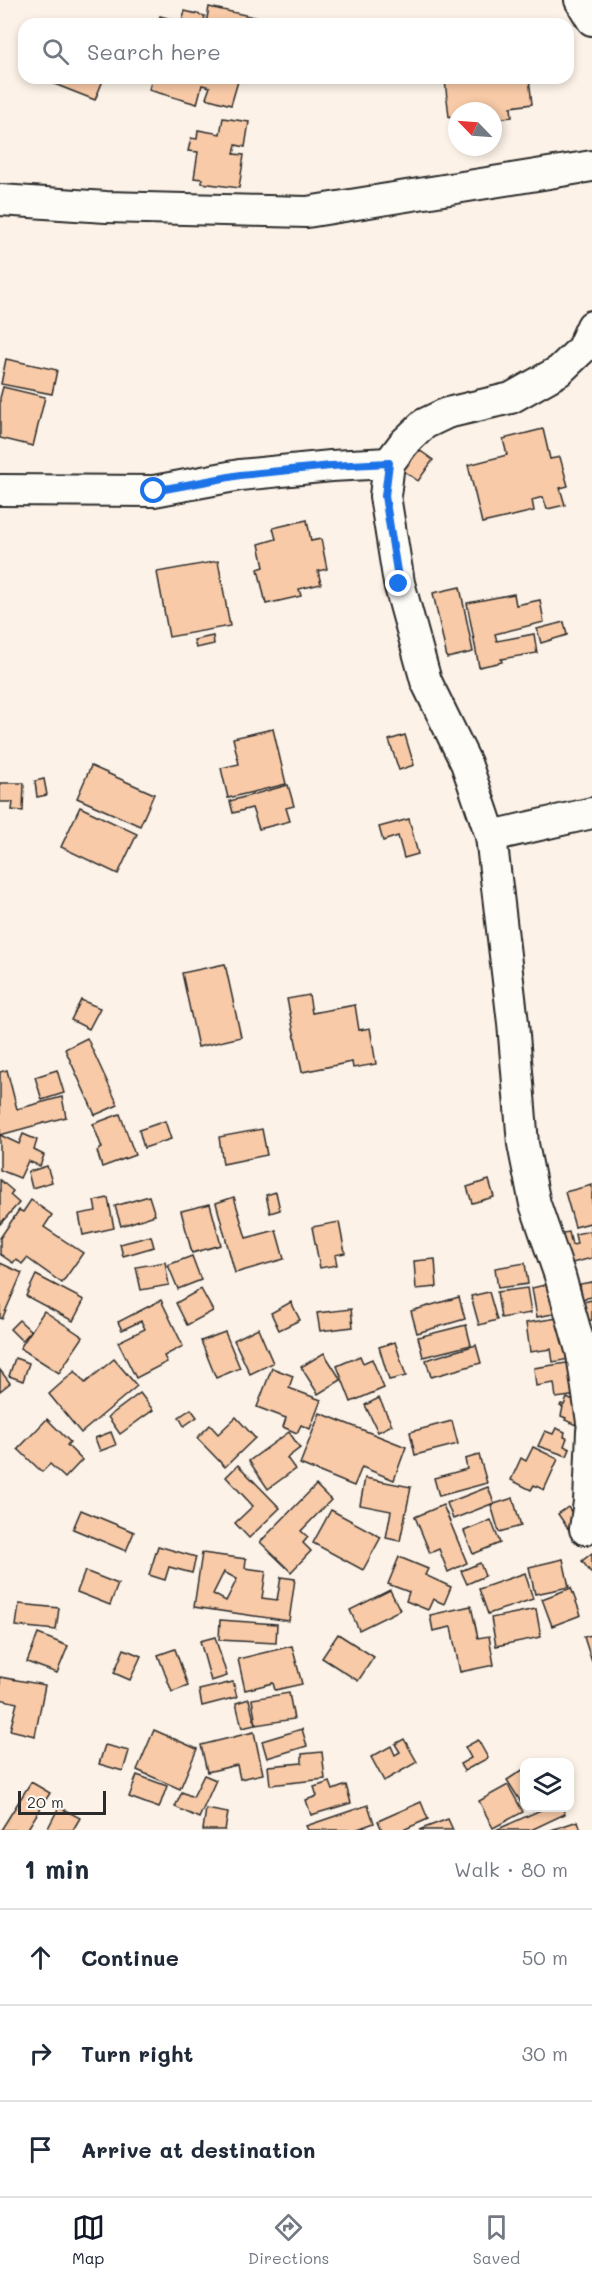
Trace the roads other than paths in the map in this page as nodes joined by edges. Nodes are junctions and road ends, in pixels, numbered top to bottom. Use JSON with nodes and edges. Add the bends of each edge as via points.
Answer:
{"nodes":[{"id":1,"x":580,"y":0,"type":"edge"},
{"id":2,"x":592,"y":20,"type":"edge"},
{"id":3,"x":592,"y":166,"type":"edge"},
{"id":4,"x":0,"y":200,"type":"edge"},
{"id":5,"x":592,"y":326,"type":"edge"},
{"id":6,"x":389,"y":463,"type":"junction"},
{"id":7,"x":0,"y":490,"type":"edge"},
{"id":8,"x":592,"y":813,"type":"edge"},
{"id":9,"x":491,"y":836,"type":"junction"},
{"id":10,"x":587,"y":1353,"type":"edge"},
{"id":11,"x":592,"y":1422,"type":"edge"},
{"id":12,"x":592,"y":1431,"type":"edge"},
{"id":13,"x":585,"y":1529,"type":"dead end"}],
"edges":[{"from":1,"to":2,"type":"street"},
{"from":3,"to":4,"type":"street","via":[[307,212]]},
{"from":5,"to":6,"type":"street","via":[[581,350],[559,371],[511,398],[447,413],[424,424]]},
{"from":6,"to":7,"type":"street","via":[[240,475],[154,491]]},
{"from":6,"to":9,"type":"street","via":[[385,496],[399,584],[426,681],[466,763]]},
{"from":8,"to":9,"type":"street"},
{"from":9,"to":10,"type":"street","via":[[523,1144],[535,1204]]},
{"from":10,"to":11,"type":"street"},
{"from":12,"to":13,"type":"street"}]}
